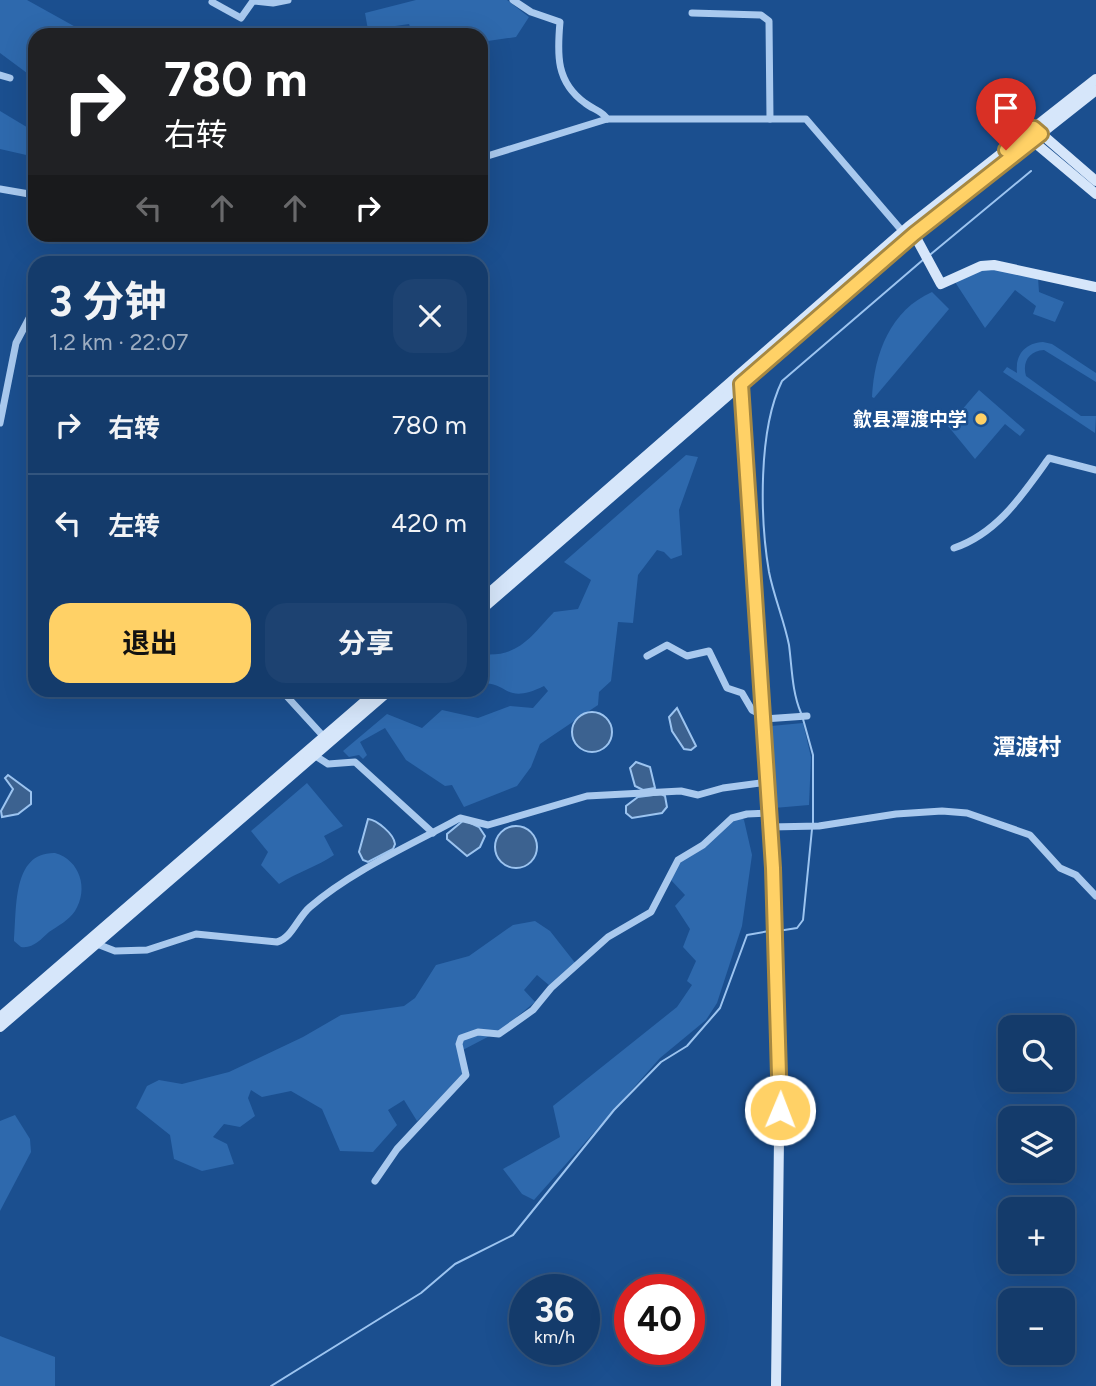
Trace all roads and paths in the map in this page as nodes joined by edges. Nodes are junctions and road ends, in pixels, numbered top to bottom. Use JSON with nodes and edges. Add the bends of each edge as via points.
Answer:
{"nodes":[{"id":1,"x":288,"y":0,"type":"edge"},
{"id":2,"x":513,"y":0,"type":"edge"},
{"id":3,"x":212,"y":2,"type":"dead end"},
{"id":4,"x":692,"y":13,"type":"dead end"},
{"id":5,"x":0,"y":75,"type":"edge"},
{"id":6,"x":10,"y":78,"type":"dead end"},
{"id":7,"x":1096,"y":79,"type":"edge"},
{"id":8,"x":1096,"y":90,"type":"edge"},
{"id":9,"x":607,"y":119,"type":"junction"},
{"id":10,"x":770,"y":119,"type":"junction"},
{"id":11,"x":1033,"y":134,"type":"junction"},
{"id":12,"x":488,"y":156,"type":"edge"},
{"id":13,"x":1096,"y":181,"type":"edge"},
{"id":14,"x":0,"y":189,"type":"edge"},
{"id":15,"x":28,"y":194,"type":"edge"},
{"id":16,"x":1096,"y":194,"type":"edge"},
{"id":17,"x":908,"y":233,"type":"junction"},
{"id":18,"x":1096,"y":287,"type":"edge"},
{"id":19,"x":28,"y":320,"type":"edge"},
{"id":20,"x":741,"y":384,"type":"junction"},
{"id":21,"x":0,"y":423,"type":"edge"},
{"id":22,"x":1096,"y":470,"type":"edge"},
{"id":23,"x":954,"y":548,"type":"dead end"},
{"id":24,"x":488,"y":594,"type":"edge"},
{"id":25,"x":488,"y":604,"type":"edge"},
{"id":26,"x":648,"y":656,"type":"dead end"},
{"id":27,"x":287,"y":697,"type":"edge"},
{"id":28,"x":370,"y":697,"type":"edge"},
{"id":29,"x":382,"y":697,"type":"edge"},
{"id":30,"x":807,"y":716,"type":"dead end"},
{"id":31,"x":764,"y":718,"type":"junction"},
{"id":32,"x":324,"y":737,"type":"junction"},
{"id":33,"x":314,"y":755,"type":"junction"},
{"id":34,"x":768,"y":782,"type":"junction"},
{"id":35,"x":770,"y":814,"type":"junction"},
{"id":36,"x":770,"y":827,"type":"junction"},
{"id":37,"x":433,"y":833,"type":"junction"},
{"id":38,"x":1096,"y":896,"type":"edge"},
{"id":39,"x":97,"y":944,"type":"junction"},
{"id":40,"x":0,"y":1017,"type":"edge"},
{"id":41,"x":0,"y":1027,"type":"edge"},
{"id":42,"x":375,"y":1181,"type":"dead end"},
{"id":43,"x":776,"y":1386,"type":"edge"}],
"edges":[{"from":1,"to":3,"type":"street","via":[[253,1],[241,18]]},
{"from":2,"to":9,"type":"street","via":[[560,22],[558,62],[563,78],[575,95]]},
{"from":4,"to":10,"type":"street","via":[[761,15],[769,21]]},
{"from":5,"to":6,"type":"street"},
{"from":7,"to":11,"type":"main road"},
{"from":8,"to":11,"type":"main road"},
{"from":9,"to":10,"type":"street"},
{"from":9,"to":12,"type":"street"},
{"from":10,"to":17,"type":"street","via":[[806,118]]},
{"from":11,"to":13,"type":"main road"},
{"from":11,"to":16,"type":"main road"},
{"from":11,"to":17,"type":"main road"},
{"from":14,"to":15,"type":"street"},
{"from":17,"to":18,"type":"main road","via":[[922,246],[941,284],[994,265]]},
{"from":17,"to":20,"type":"main road"},
{"from":17,"to":24,"type":"main road"},
{"from":19,"to":21,"type":"street","via":[[16,343]]},
{"from":20,"to":25,"type":"main road"},
{"from":20,"to":31,"type":"main road"},
{"from":22,"to":23,"type":"street","via":[[1049,458],[1014,506],[978,540]]},
{"from":26,"to":31,"type":"street","via":[[667,645],[687,656],[709,651],[727,688],[742,693],[752,710]]},
{"from":27,"to":32,"type":"street"},
{"from":28,"to":32,"type":"main road"},
{"from":29,"to":33,"type":"main road"},
{"from":30,"to":31,"type":"street"},
{"from":31,"to":34,"type":"main road"},
{"from":32,"to":40,"type":"main road"},
{"from":33,"to":37,"type":"street","via":[[328,764],[355,762]]},
{"from":33,"to":39,"type":"main road"},
{"from":34,"to":35,"type":"main road"},
{"from":34,"to":37,"type":"street","via":[[696,795],[681,791],[587,796],[488,825],[460,818]]},
{"from":35,"to":36,"type":"main road"},
{"from":35,"to":42,"type":"street","via":[[732,818],[703,845],[678,860],[651,912],[608,937],[533,1010],[499,1034],[478,1032],[461,1038],[467,1075],[397,1149]]},
{"from":36,"to":38,"type":"street","via":[[819,826],[895,814],[967,813],[1030,835],[1060,868],[1076,875]]},
{"from":36,"to":43,"type":"main road","via":[[780,1055]]},
{"from":37,"to":39,"type":"street","via":[[312,905],[283,940],[194,934],[152,949],[119,951]]},
{"from":39,"to":41,"type":"main road"}]}
